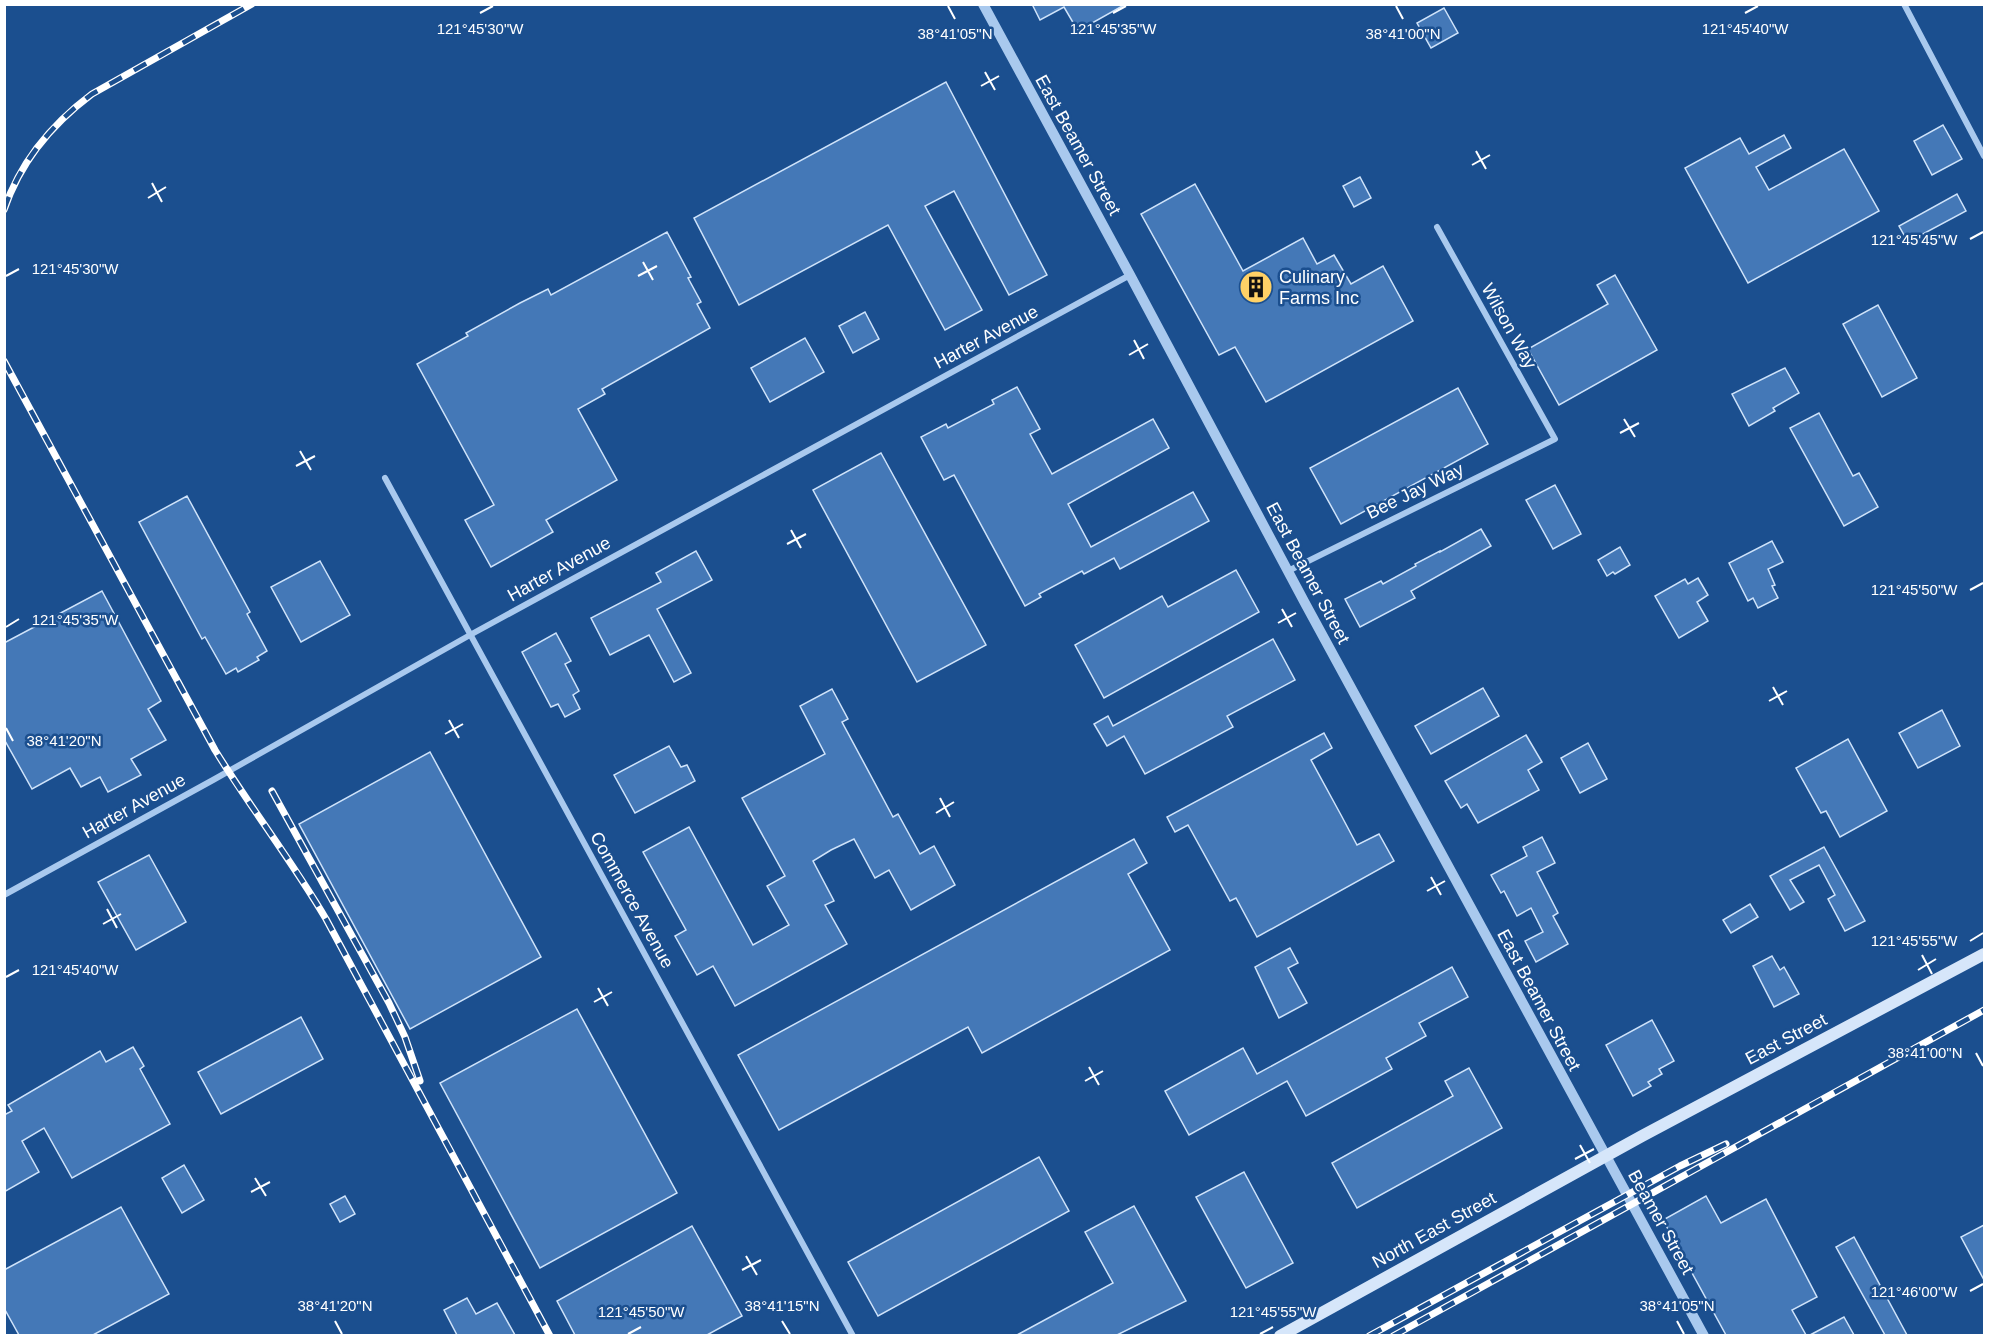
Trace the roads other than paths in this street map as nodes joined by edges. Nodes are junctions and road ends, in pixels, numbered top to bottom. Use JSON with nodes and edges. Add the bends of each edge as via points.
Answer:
{"nodes":[{"id":1,"x":983,"y":4,"type":"edge"},
{"id":2,"x":1904,"y":4,"type":"edge"},
{"id":3,"x":1984,"y":156,"type":"edge"},
{"id":4,"x":1437,"y":227,"type":"dead end"},
{"id":5,"x":1130,"y":275,"type":"junction"},
{"id":6,"x":1555,"y":438,"type":"joint"},
{"id":7,"x":385,"y":478,"type":"dead end"},
{"id":8,"x":1288,"y":571,"type":"junction"},
{"id":9,"x":470,"y":635,"type":"junction"},
{"id":10,"x":4,"y":895,"type":"edge"},
{"id":11,"x":1984,"y":954,"type":"edge"},
{"id":12,"x":1606,"y":1156,"type":"junction"},
{"id":13,"x":853,"y":1335,"type":"edge"},
{"id":14,"x":1280,"y":1335,"type":"edge"},
{"id":15,"x":1704,"y":1335,"type":"edge"}],
"edges":[{"from":1,"to":5,"type":"street","name":"East Beamer Street"},
{"from":2,"to":3,"type":"street"},
{"from":4,"to":6,"type":"street","name":"Wilson Way"},
{"from":5,"to":8,"type":"street","name":"East Beamer Street"},
{"from":5,"to":9,"type":"street","name":"Harter Avenue"},
{"from":6,"to":8,"type":"street","name":"Bee Jay Way"},
{"from":7,"to":9,"type":"street","name":"Commerce Avenue"},
{"from":8,"to":12,"type":"street","name":"East Beamer Street"},
{"from":9,"to":10,"type":"street","name":"Harter Avenue"},
{"from":9,"to":13,"type":"street","name":"Commerce Avenue"},
{"from":11,"to":12,"type":"main road","name":"East Street"},
{"from":12,"to":14,"type":"main road","name":"North East Street"},
{"from":12,"to":15,"type":"street","name":"Beamer Street"}]}
